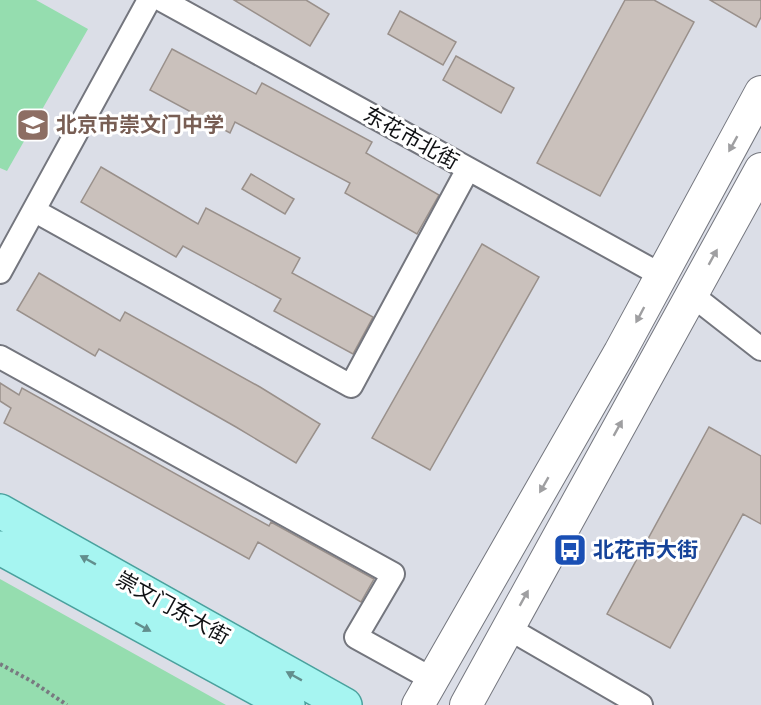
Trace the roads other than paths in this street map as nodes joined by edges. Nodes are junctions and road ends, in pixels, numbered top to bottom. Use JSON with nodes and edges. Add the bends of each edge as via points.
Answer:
{"nodes":[{"id":1,"x":149,"y":0,"type":"edge"},
{"id":2,"x":162,"y":0,"type":"edge"},
{"id":3,"x":761,"y":92,"type":"edge"},
{"id":4,"x":468,"y":169,"type":"junction"},
{"id":5,"x":761,"y":169,"type":"edge"},
{"id":6,"x":35,"y":211,"type":"junction"},
{"id":7,"x":0,"y":272,"type":"edge"},
{"id":8,"x":661,"y":275,"type":"junction"},
{"id":9,"x":692,"y":295,"type":"junction"},
{"id":10,"x":761,"y":349,"type":"edge"},
{"id":11,"x":0,"y":357,"type":"edge"},
{"id":12,"x":0,"y":511,"type":"edge"},
{"id":13,"x":0,"y":548,"type":"edge"},
{"id":14,"x":508,"y":628,"type":"junction"},
{"id":15,"x":425,"y":692,"type":"edge"},
{"id":16,"x":288,"y":705,"type":"edge"},
{"id":17,"x":345,"y":705,"type":"edge"},
{"id":18,"x":465,"y":705,"type":"edge"},
{"id":19,"x":641,"y":705,"type":"edge"}],
"edges":[{"from":1,"to":6,"type":"street"},
{"from":2,"to":4,"type":"street","name":"东花市北街"},
{"from":3,"to":8,"type":"main road","one_way":true},
{"from":4,"to":6,"type":"street","via":[[351,386]]},
{"from":4,"to":8,"type":"street","name":"东花市北街"},
{"from":9,"to":5,"type":"main road","one_way":true},
{"from":6,"to":7,"type":"street"},
{"from":8,"to":15,"type":"main road","one_way":true},
{"from":9,"to":10,"type":"street"},
{"from":14,"to":9,"type":"main road","one_way":true},
{"from":11,"to":15,"type":"street","via":[[393,574],[356,637]]},
{"from":17,"to":12,"type":"main road","name":"崇文门东大街","one_way":true},
{"from":13,"to":16,"type":"main road","name":"崇文门东大街","one_way":true},
{"from":14,"to":18,"type":"main road"},
{"from":14,"to":19,"type":"street"}]}
